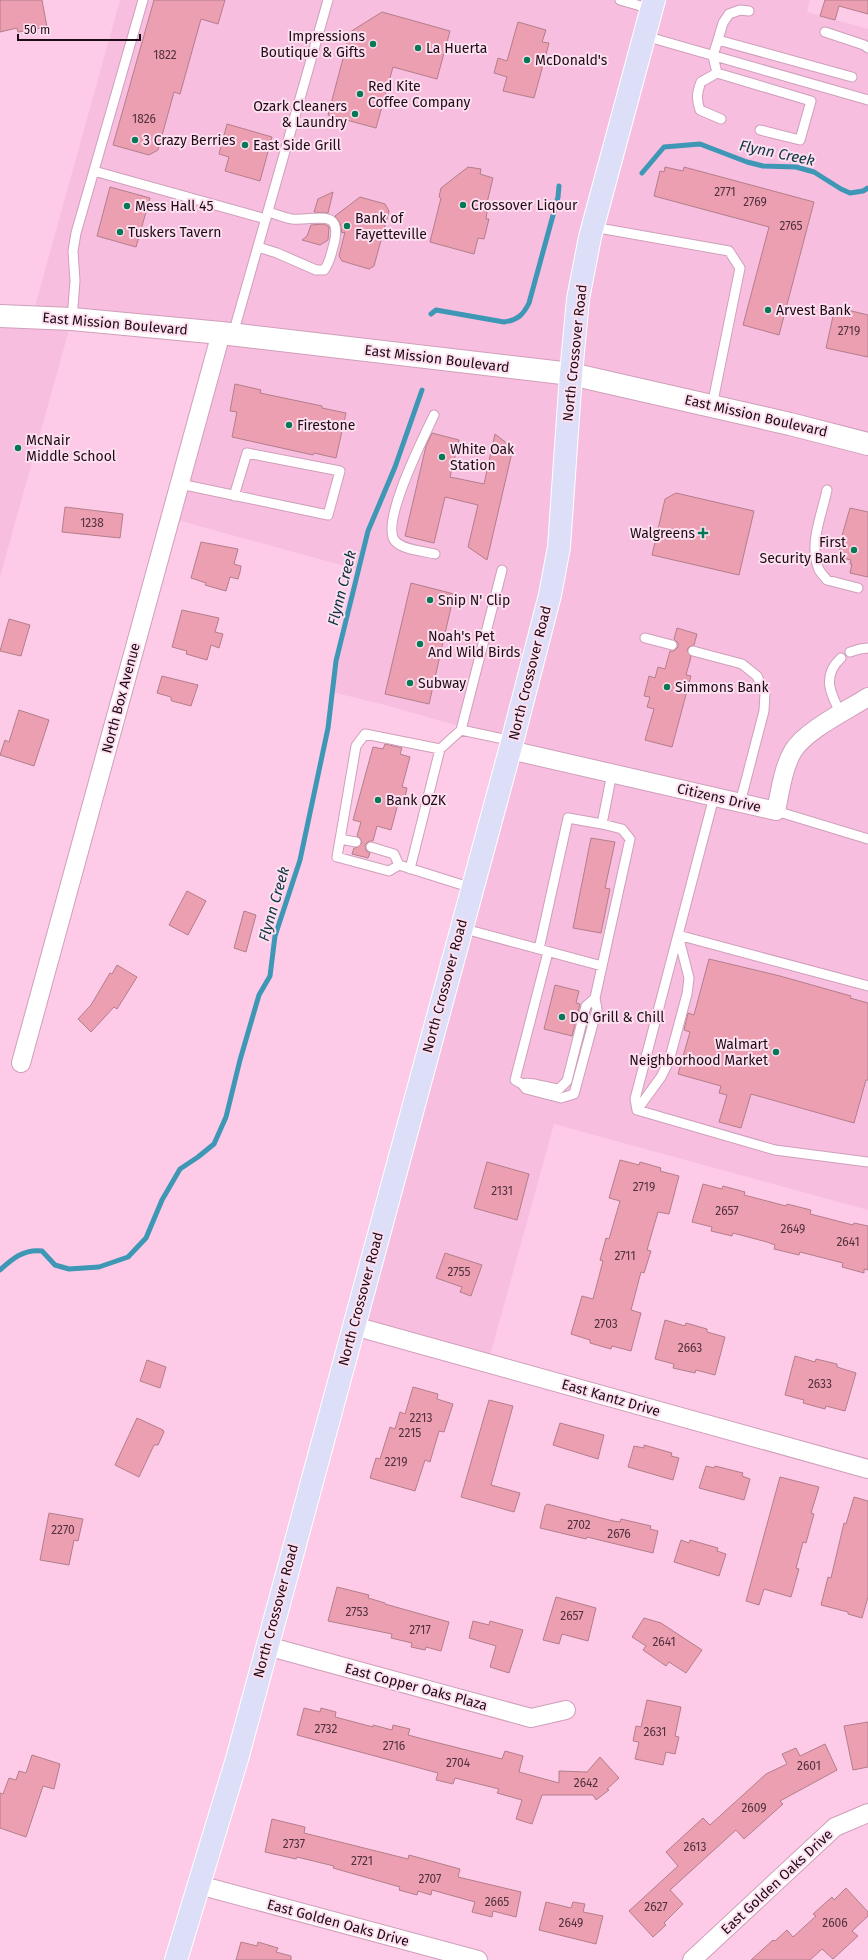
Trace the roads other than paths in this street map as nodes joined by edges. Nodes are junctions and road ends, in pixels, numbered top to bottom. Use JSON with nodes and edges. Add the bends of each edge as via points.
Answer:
{"nodes":[{"id":1,"x":143,"y":0,"type":"edge"},
{"id":2,"x":328,"y":0,"type":"edge"},
{"id":3,"x":620,"y":0,"type":"edge"},
{"id":4,"x":653,"y":5,"type":"edge"},
{"id":5,"x":749,"y":11,"type":"dead end"},
{"id":6,"x":825,"y":32,"type":"dead end"},
{"id":7,"x":645,"y":36,"type":"junction"},
{"id":8,"x":718,"y":40,"type":"junction"},
{"id":9,"x":868,"y":48,"type":"edge"},
{"id":10,"x":713,"y":56,"type":"junction"},
{"id":11,"x":717,"y":73,"type":"junction"},
{"id":12,"x":852,"y":77,"type":"dead end"},
{"id":13,"x":868,"y":100,"type":"edge"},
{"id":14,"x":721,"y":119,"type":"dead end"},
{"id":15,"x":760,"y":130,"type":"dead end"},
{"id":16,"x":94,"y":171,"type":"junction"},
{"id":17,"x":267,"y":216,"type":"junction"},
{"id":18,"x":593,"y":228,"type":"junction"},
{"id":19,"x":258,"y":247,"type":"junction"},
{"id":20,"x":0,"y":316,"type":"edge"},
{"id":21,"x":72,"y":319,"type":"junction"},
{"id":22,"x":227,"y":334,"type":"junction"},
{"id":23,"x":571,"y":374,"type":"junction"},
{"id":24,"x":712,"y":406,"type":"junction"},
{"id":25,"x":434,"y":415,"type":"dead end"},
{"id":26,"x":868,"y":444,"type":"edge"},
{"id":27,"x":180,"y":484,"type":"junction"},
{"id":28,"x":827,"y":490,"type":"dead end"},
{"id":29,"x":234,"y":496,"type":"junction"},
{"id":30,"x":435,"y":554,"type":"dead end"},
{"id":31,"x":502,"y":570,"type":"dead end"},
{"id":32,"x":858,"y":588,"type":"dead end"},
{"id":33,"x":645,"y":638,"type":"dead end"},
{"id":34,"x":672,"y":645,"type":"dead end"},
{"id":35,"x":868,"y":648,"type":"edge"},
{"id":36,"x":693,"y":651,"type":"dead end"},
{"id":37,"x":850,"y":652,"type":"dead end"},
{"id":38,"x":841,"y":658,"type":"dead end"},
{"id":39,"x":868,"y":697,"type":"edge"},
{"id":40,"x":841,"y":714,"type":"junction"},
{"id":41,"x":461,"y":730,"type":"junction"},
{"id":42,"x":512,"y":745,"type":"junction"},
{"id":43,"x":440,"y":749,"type":"junction"},
{"id":44,"x":612,"y":773,"type":"junction"},
{"id":45,"x":714,"y":797,"type":"junction"},
{"id":46,"x":740,"y":803,"type":"junction"},
{"id":47,"x":776,"y":811,"type":"junction"},
{"id":48,"x":602,"y":824,"type":"junction"},
{"id":49,"x":340,"y":839,"type":"junction"},
{"id":50,"x":868,"y":839,"type":"edge"},
{"id":51,"x":356,"y":842,"type":"dead end"},
{"id":52,"x":372,"y":847,"type":"dead end"},
{"id":53,"x":399,"y":865,"type":"junction"},
{"id":54,"x":410,"y":869,"type":"junction"},
{"id":55,"x":472,"y":888,"type":"junction"},
{"id":56,"x":461,"y":928,"type":"junction"},
{"id":57,"x":678,"y":935,"type":"junction"},
{"id":58,"x":544,"y":951,"type":"junction"},
{"id":59,"x":602,"y":966,"type":"junction"},
{"id":60,"x":868,"y":986,"type":"edge"},
{"id":61,"x":595,"y":998,"type":"junction"},
{"id":62,"x":21,"y":1063,"type":"dead end"},
{"id":63,"x":522,"y":1084,"type":"junction"},
{"id":64,"x":637,"y":1110,"type":"junction"},
{"id":65,"x":868,"y":1162,"type":"edge"},
{"id":66,"x":354,"y":1326,"type":"junction"},
{"id":67,"x":868,"y":1469,"type":"edge"},
{"id":68,"x":267,"y":1646,"type":"junction"},
{"id":69,"x":566,"y":1710,"type":"dead end"},
{"id":70,"x":868,"y":1813,"type":"edge"},
{"id":71,"x":199,"y":1886,"type":"junction"},
{"id":72,"x":176,"y":1960,"type":"edge"},
{"id":73,"x":478,"y":1960,"type":"edge"},
{"id":74,"x":692,"y":1960,"type":"edge"}],
"edges":[{"from":1,"to":16,"type":"lane"},
{"from":2,"to":17,"type":"lane"},
{"from":3,"to":4,"type":"lane"},
{"from":4,"to":7,"type":"main road","name":"North Crossover Road"},
{"from":5,"to":8,"type":"lane","via":[[740,10],[729,14],[723,23]]},
{"from":6,"to":9,"type":"lane"},
{"from":7,"to":10,"type":"lane"},
{"from":7,"to":18,"type":"main road","name":"North Crossover Road"},
{"from":8,"to":10,"type":"lane"},
{"from":8,"to":12,"type":"lane"},
{"from":10,"to":11,"type":"lane"},
{"from":10,"to":13,"type":"lane"},
{"from":11,"to":14,"type":"lane","via":[[701,82],[697,104],[700,110]]},
{"from":11,"to":15,"type":"lane","via":[[811,102],[800,140]]},
{"from":16,"to":17,"type":"lane"},
{"from":16,"to":21,"type":"lane","via":[[73,251],[76,281]]},
{"from":17,"to":19,"type":"lane"},
{"from":17,"to":19,"type":"lane","via":[[332,220],[337,231],[328,265],[324,270],[316,270]]},
{"from":18,"to":23,"type":"main road","name":"North Crossover Road","via":[[578,299]]},
{"from":18,"to":24,"type":"lane","via":[[729,251],[740,268]]},
{"from":19,"to":22,"type":"lane"},
{"from":20,"to":21,"type":"main road","name":"East Mission Boulevard"},
{"from":21,"to":22,"type":"main road","name":"East Mission Boulevard"},
{"from":22,"to":23,"type":"main road","name":"East Mission Boulevard"},
{"from":22,"to":27,"type":"street","name":"North Box Avenue"},
{"from":23,"to":24,"type":"main road","name":"East Mission Boulevard"},
{"from":23,"to":42,"type":"main road","name":"North Crossover Road","via":[[558,553],[550,595]]},
{"from":24,"to":26,"type":"main road","name":"East Mission Boulevard"},
{"from":25,"to":30,"type":"lane","via":[[403,481],[390,528],[393,538],[402,546]]},
{"from":27,"to":29,"type":"lane"},
{"from":27,"to":62,"type":"street","name":"North Box Avenue"},
{"from":28,"to":32,"type":"lane","via":[[815,541],[818,568],[827,580]]},
{"from":29,"to":29,"type":"lane","via":[[328,515],[340,471],[247,453]]},
{"from":31,"to":41,"type":"lane"},
{"from":33,"to":34,"type":"lane"},
{"from":35,"to":37,"type":"lane"},
{"from":36,"to":46,"type":"lane","via":[[742,664],[757,676],[765,693],[764,711]]},
{"from":38,"to":40,"type":"lane","via":[[834,667],[830,685],[831,695]]},
{"from":39,"to":40,"type":"street","name":"Citizens Drive"},
{"from":40,"to":47,"type":"street","name":"Citizens Drive","via":[[803,738],[792,753]]},
{"from":41,"to":42,"type":"lane"},
{"from":41,"to":43,"type":"lane"},
{"from":42,"to":44,"type":"street","name":"Citizens Drive"},
{"from":42,"to":55,"type":"main road","name":"North Crossover Road"},
{"from":43,"to":49,"type":"lane","via":[[365,734],[356,746]]},
{"from":43,"to":54,"type":"lane"},
{"from":44,"to":45,"type":"street","name":"Citizens Drive"},
{"from":44,"to":48,"type":"lane"},
{"from":45,"to":46,"type":"street","name":"Citizens Drive"},
{"from":45,"to":57,"type":"lane"},
{"from":46,"to":47,"type":"street","name":"Citizens Drive"},
{"from":47,"to":50,"type":"lane"},
{"from":48,"to":58,"type":"lane","via":[[568,818]]},
{"from":48,"to":59,"type":"lane","via":[[622,829],[630,839]]},
{"from":49,"to":51,"type":"lane"},
{"from":49,"to":53,"type":"lane","via":[[337,857],[389,871]]},
{"from":52,"to":53,"type":"lane","via":[[394,854]]},
{"from":53,"to":54,"type":"lane"},
{"from":54,"to":55,"type":"lane"},
{"from":55,"to":56,"type":"main road","name":"North Crossover Road"},
{"from":56,"to":58,"type":"lane"},
{"from":56,"to":66,"type":"main road","name":"North Crossover Road"},
{"from":57,"to":60,"type":"lane"},
{"from":57,"to":64,"type":"lane","via":[[635,1099]]},
{"from":57,"to":64,"type":"lane","via":[[689,978],[687,994],[669,1061],[661,1077]]},
{"from":58,"to":59,"type":"lane"},
{"from":58,"to":63,"type":"lane","via":[[515,1080]]},
{"from":59,"to":61,"type":"lane"},
{"from":61,"to":63,"type":"lane","via":[[586,1006],[567,1081],[559,1089],[529,1082]]},
{"from":61,"to":63,"type":"lane","via":[[597,1009],[574,1094],[561,1098],[526,1089]]},
{"from":64,"to":65,"type":"lane","via":[[775,1150]]},
{"from":66,"to":67,"type":"street","name":"East Kantz Drive"},
{"from":66,"to":68,"type":"main road","name":"North Crossover Road"},
{"from":68,"to":69,"type":"street","name":"East Copper Oaks Plaza","via":[[531,1718]]},
{"from":68,"to":71,"type":"main road","name":"North Crossover Road"},
{"from":70,"to":74,"type":"street","name":"East Golden Oaks Drive","via":[[836,1827]]},
{"from":71,"to":72,"type":"main road","name":"North Crossover Road"},
{"from":71,"to":73,"type":"street","name":"East Golden Oaks Drive"}]}
